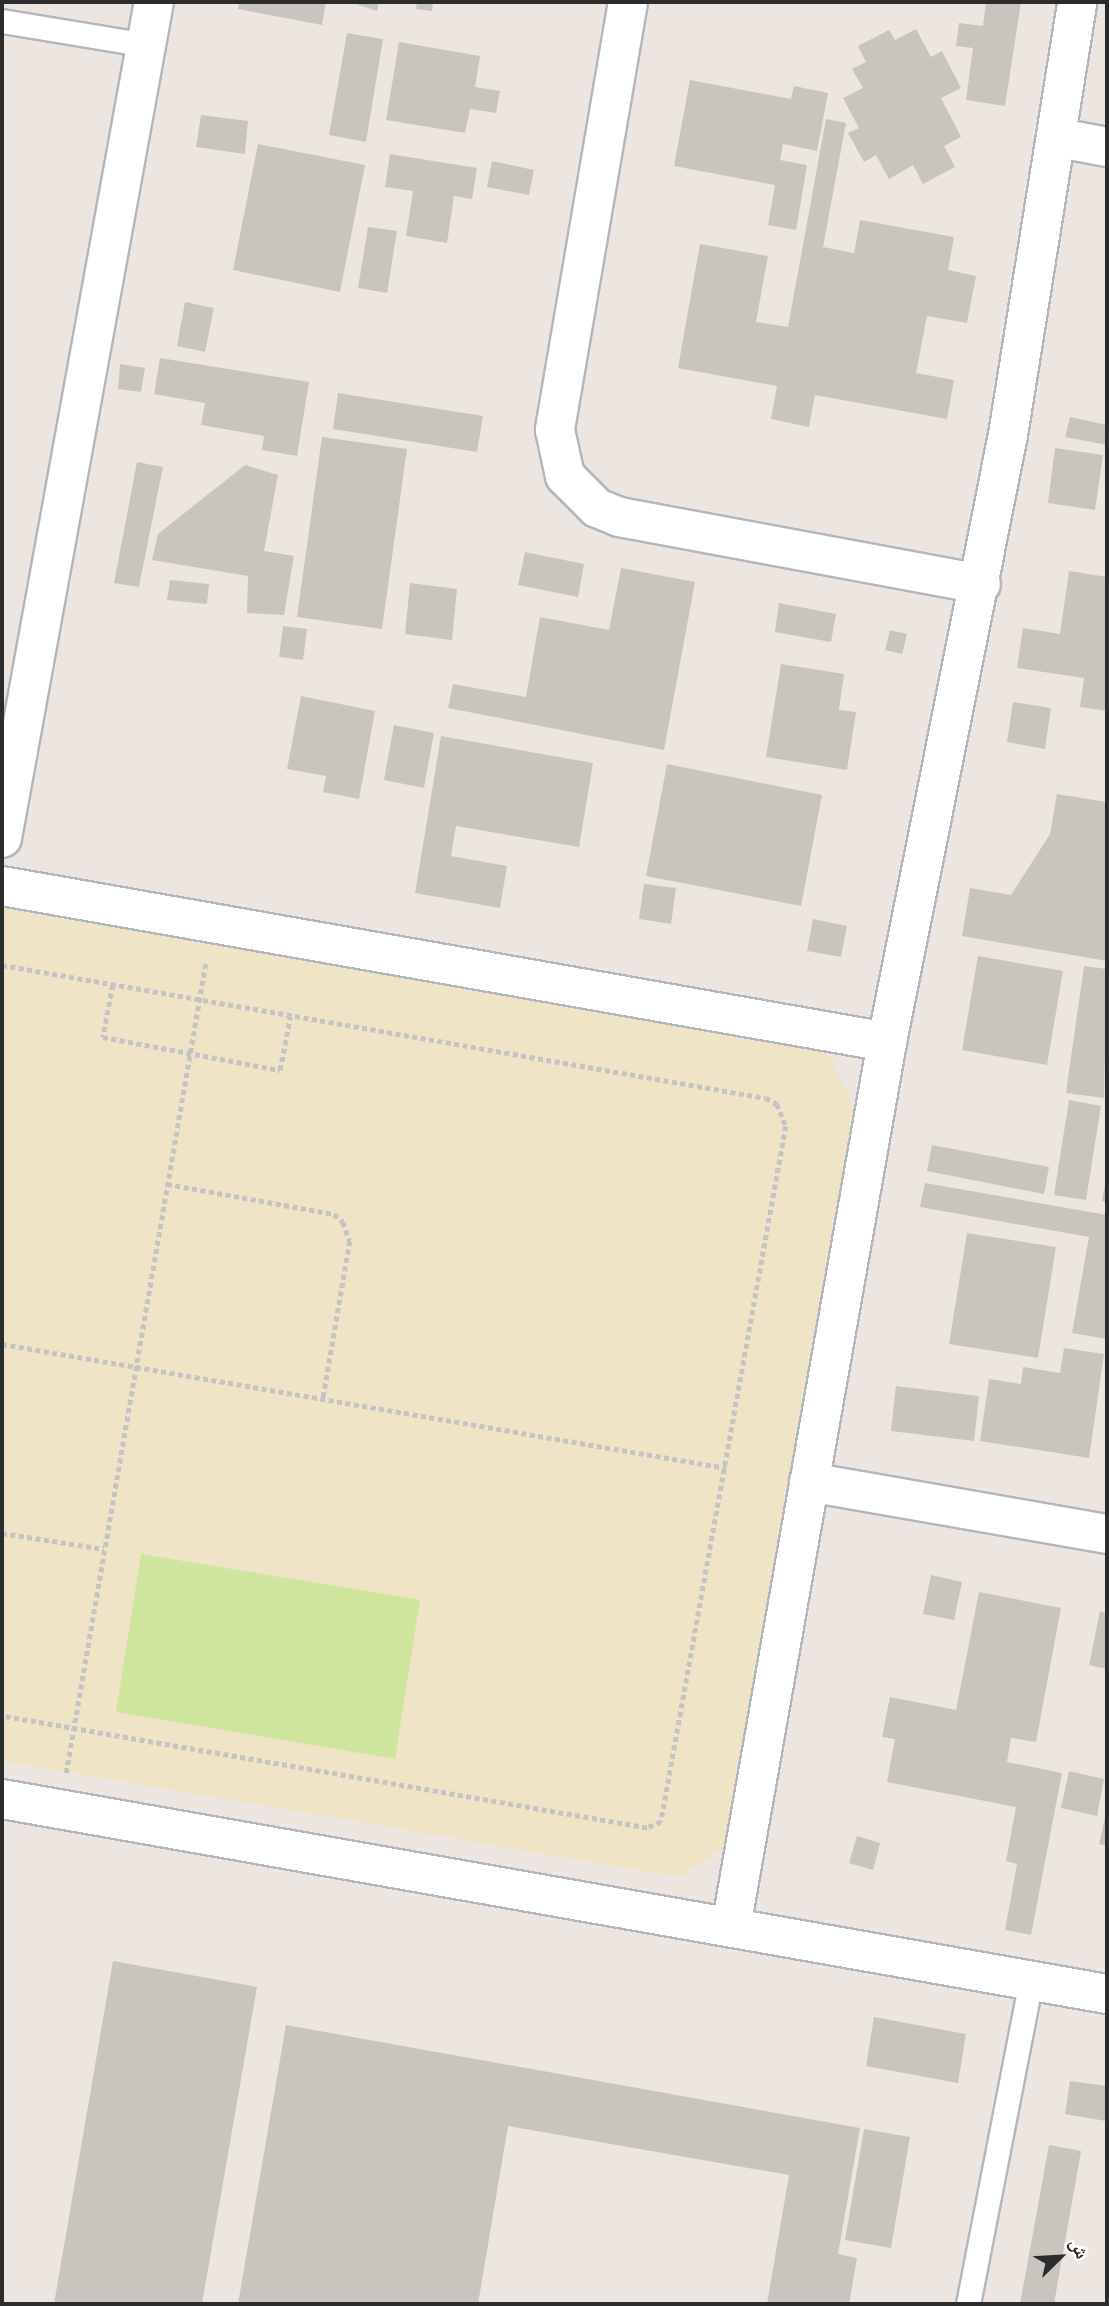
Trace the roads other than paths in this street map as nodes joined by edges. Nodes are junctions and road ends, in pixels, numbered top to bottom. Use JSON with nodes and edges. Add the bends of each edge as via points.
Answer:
{"nodes":[{"id":1,"x":154,"y":2,"type":"edge"},
{"id":2,"x":628,"y":2,"type":"edge"},
{"id":3,"x":1077,"y":2,"type":"edge"},
{"id":4,"x":2,"y":21,"type":"edge"},
{"id":5,"x":147,"y":45,"type":"junction"},
{"id":6,"x":1059,"y":138,"type":"junction"},
{"id":7,"x":1107,"y":147,"type":"edge"},
{"id":8,"x":981,"y":584,"type":"junction"},
{"id":9,"x":2,"y":838,"type":"edge"},
{"id":10,"x":2,"y":887,"type":"edge"},
{"id":11,"x":887,"y":1042,"type":"junction"},
{"id":12,"x":809,"y":1482,"type":"junction"},
{"id":13,"x":1107,"y":1534,"type":"edge"},
{"id":14,"x":2,"y":1798,"type":"edge"},
{"id":15,"x":731,"y":1927,"type":"junction"},
{"id":16,"x":1031,"y":1980,"type":"junction"},
{"id":17,"x":1107,"y":1994,"type":"edge"},
{"id":18,"x":968,"y":2304,"type":"edge"}],
"edges":[{"from":1,"to":5,"type":"street"},
{"from":2,"to":8,"type":"street","via":[[555,430],[565,476],[597,508],[619,517]]},
{"from":3,"to":6,"type":"street"},
{"from":4,"to":5,"type":"lane"},
{"from":5,"to":9,"type":"street"},
{"from":6,"to":7,"type":"street"},
{"from":6,"to":8,"type":"street"},
{"from":8,"to":11,"type":"street"},
{"from":10,"to":11,"type":"street"},
{"from":11,"to":12,"type":"street"},
{"from":12,"to":13,"type":"street"},
{"from":12,"to":15,"type":"street"},
{"from":14,"to":15,"type":"street"},
{"from":15,"to":16,"type":"street"},
{"from":16,"to":17,"type":"street"},
{"from":16,"to":18,"type":"lane"}]}
